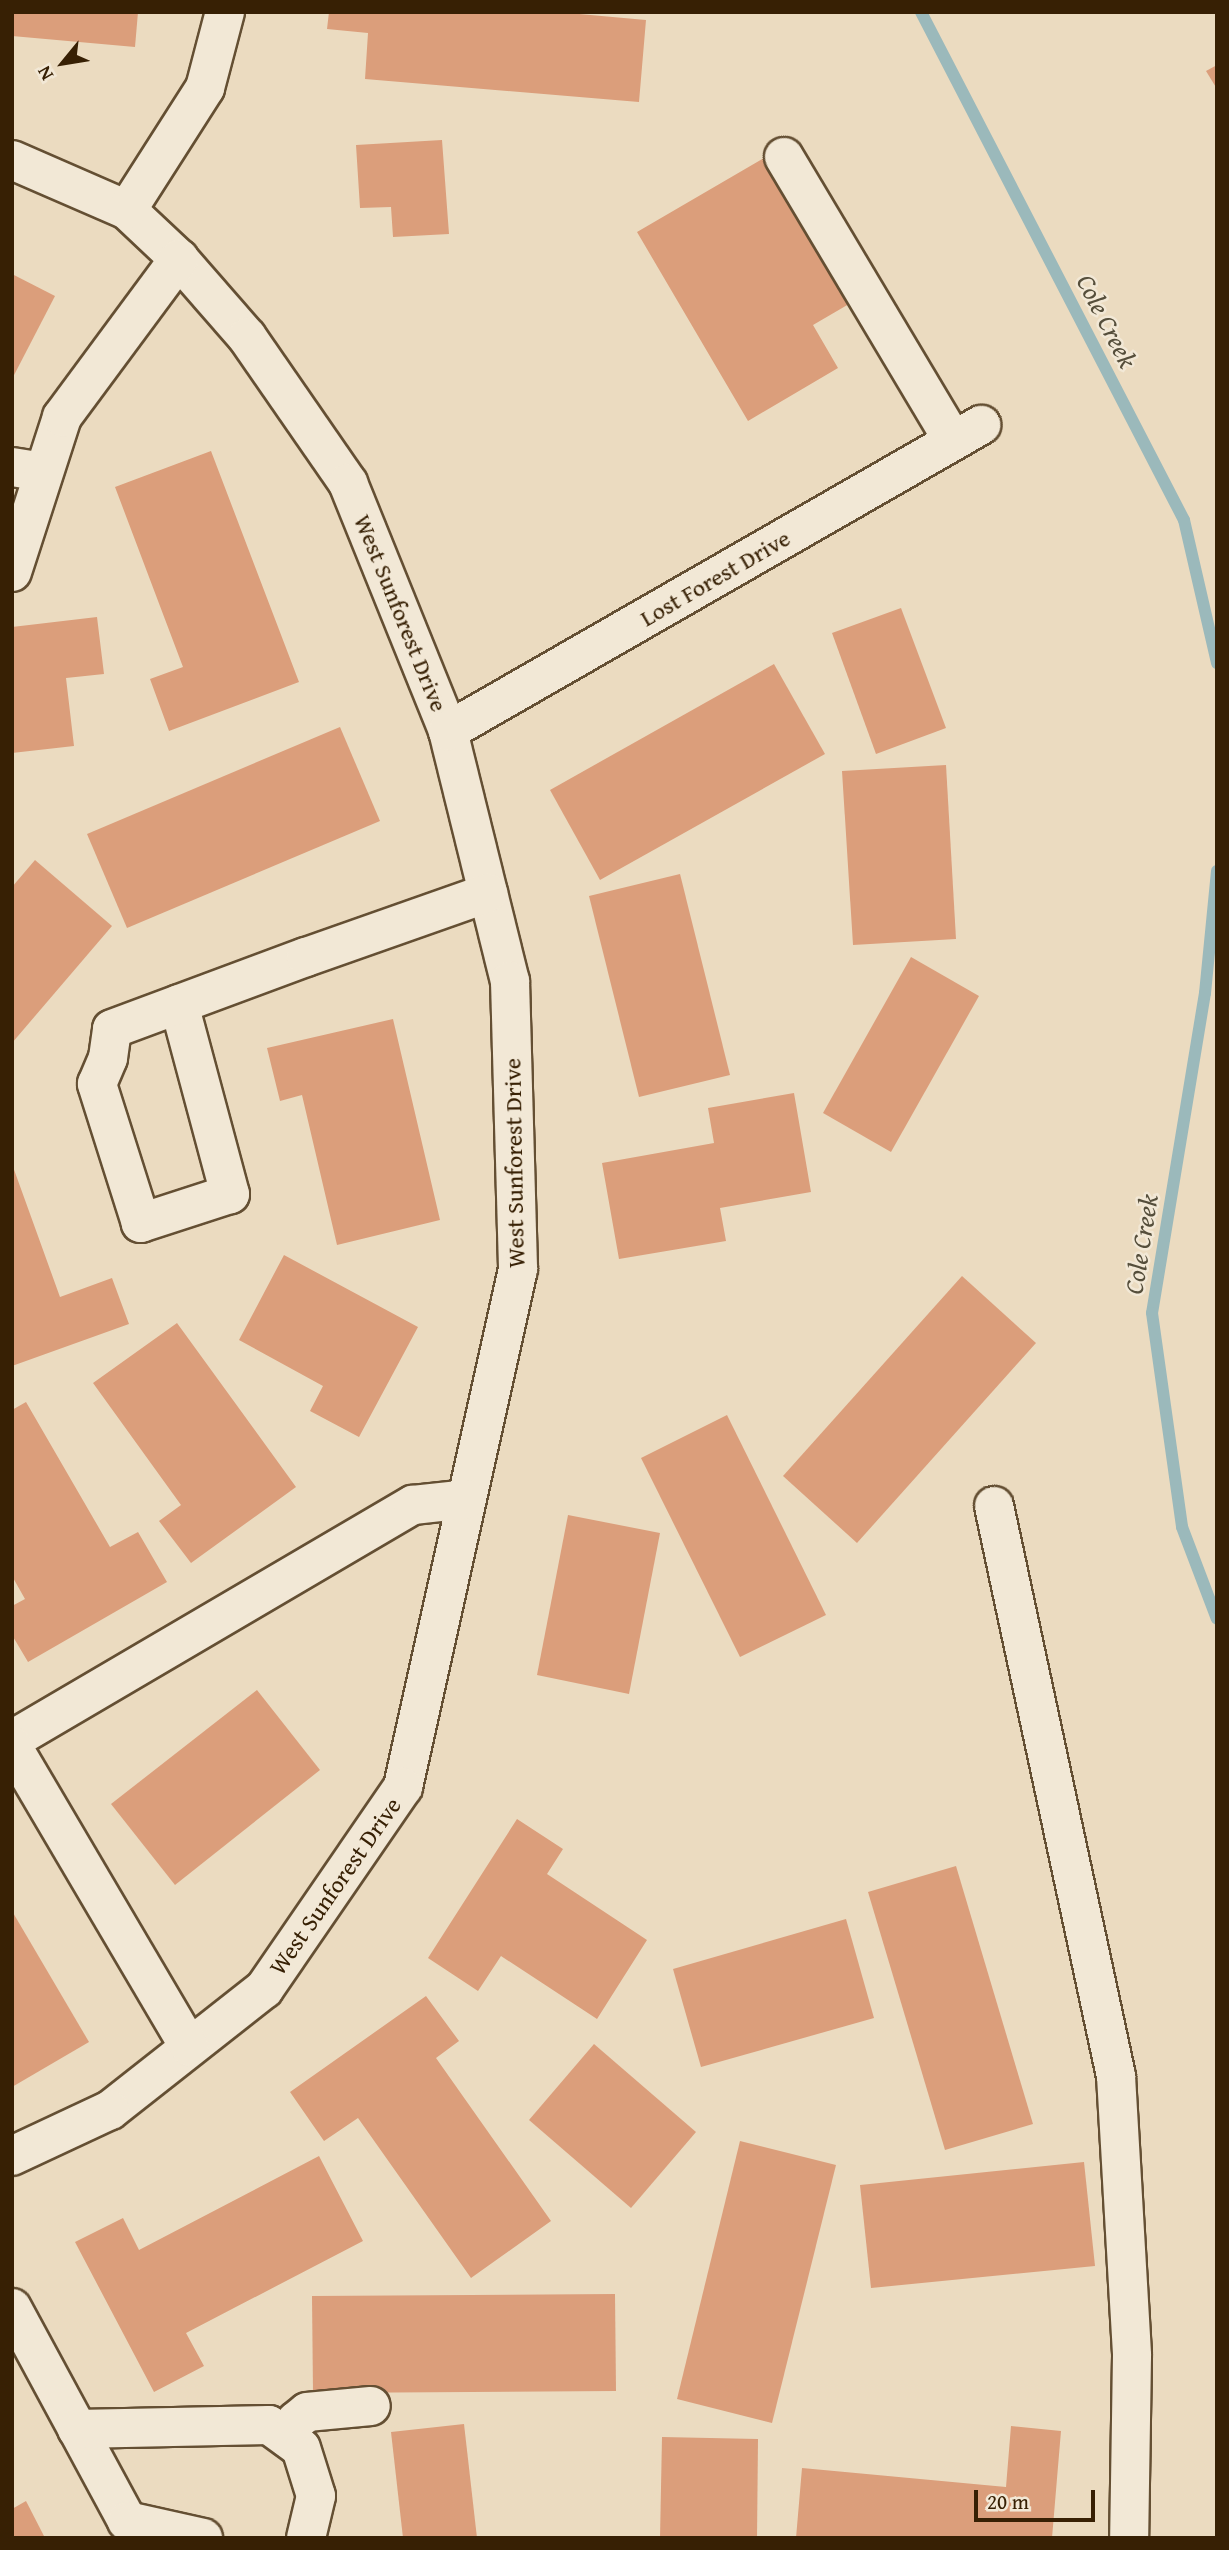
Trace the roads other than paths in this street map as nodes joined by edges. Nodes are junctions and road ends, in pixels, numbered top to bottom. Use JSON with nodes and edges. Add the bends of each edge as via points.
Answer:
{"nodes":[{"id":1,"x":225,"y":12,"type":"edge"},
{"id":2,"x":784,"y":157,"type":"dead end"},
{"id":3,"x":12,"y":160,"type":"edge"},
{"id":4,"x":127,"y":210,"type":"junction"},
{"id":5,"x":180,"y":259,"type":"junction"},
{"id":6,"x":28,"y":470,"type":"edge"},
{"id":7,"x":12,"y":572,"type":"edge"},
{"id":8,"x":448,"y":731,"type":"junction"},
{"id":9,"x":488,"y":893,"type":"junction"},
{"id":10,"x":179,"y":1004,"type":"junction"},
{"id":11,"x":467,"y":1499,"type":"junction"},
{"id":12,"x":994,"y":1506,"type":"dead end"},
{"id":13,"x":12,"y":1741,"type":"edge"},
{"id":14,"x":12,"y":1746,"type":"edge"},
{"id":15,"x":189,"y":2048,"type":"junction"},
{"id":16,"x":12,"y":2156,"type":"edge"},
{"id":17,"x":12,"y":2308,"type":"edge"},
{"id":18,"x":372,"y":2406,"type":"dead end"},
{"id":19,"x":77,"y":2429,"type":"junction"},
{"id":20,"x":289,"y":2439,"type":"junction"},
{"id":21,"x":203,"y":2538,"type":"edge"},
{"id":22,"x":306,"y":2538,"type":"edge"},
{"id":23,"x":1129,"y":2538,"type":"edge"}],
"edges":[{"from":1,"to":4,"type":"street","via":[[205,88]]},
{"from":2,"to":8,"type":"street","name":"Lost Forest Drive","via":[[967,433]]},
{"from":3,"to":4,"type":"street","name":"West Sunforest Drive"},
{"from":4,"to":5,"type":"street","name":"West Sunforest Drive"},
{"from":5,"to":6,"type":"street"},
{"from":5,"to":8,"type":"street","name":"West Sunforest Drive","via":[[247,337],[348,483]]},
{"from":6,"to":7,"type":"street"},
{"from":8,"to":9,"type":"street","name":"West Sunforest Drive"},
{"from":9,"to":10,"type":"street"},
{"from":9,"to":11,"type":"street","name":"West Sunforest Drive","via":[[510,981],[518,1269]]},
{"from":10,"to":10,"type":"street","via":[[112,1029],[108,1058],[97,1084],[141,1223],[230,1194]]},
{"from":11,"to":13,"type":"street","via":[[413,1505]]},
{"from":11,"to":15,"type":"street","name":"West Sunforest Drive","via":[[403,1787],[264,1989]]},
{"from":12,"to":23,"type":"street","via":[[1116,2076],[1132,2356]]},
{"from":14,"to":15,"type":"street"},
{"from":15,"to":16,"type":"street","name":"West Sunforest Drive","via":[[110,2110]]},
{"from":17,"to":19,"type":"street"},
{"from":18,"to":20,"type":"street","via":[[307,2412],[296,2421]]},
{"from":19,"to":20,"type":"street","via":[[269,2425]]},
{"from":19,"to":21,"type":"street","via":[[127,2521]]},
{"from":20,"to":22,"type":"street","via":[[302,2448],[316,2496]]}]}
